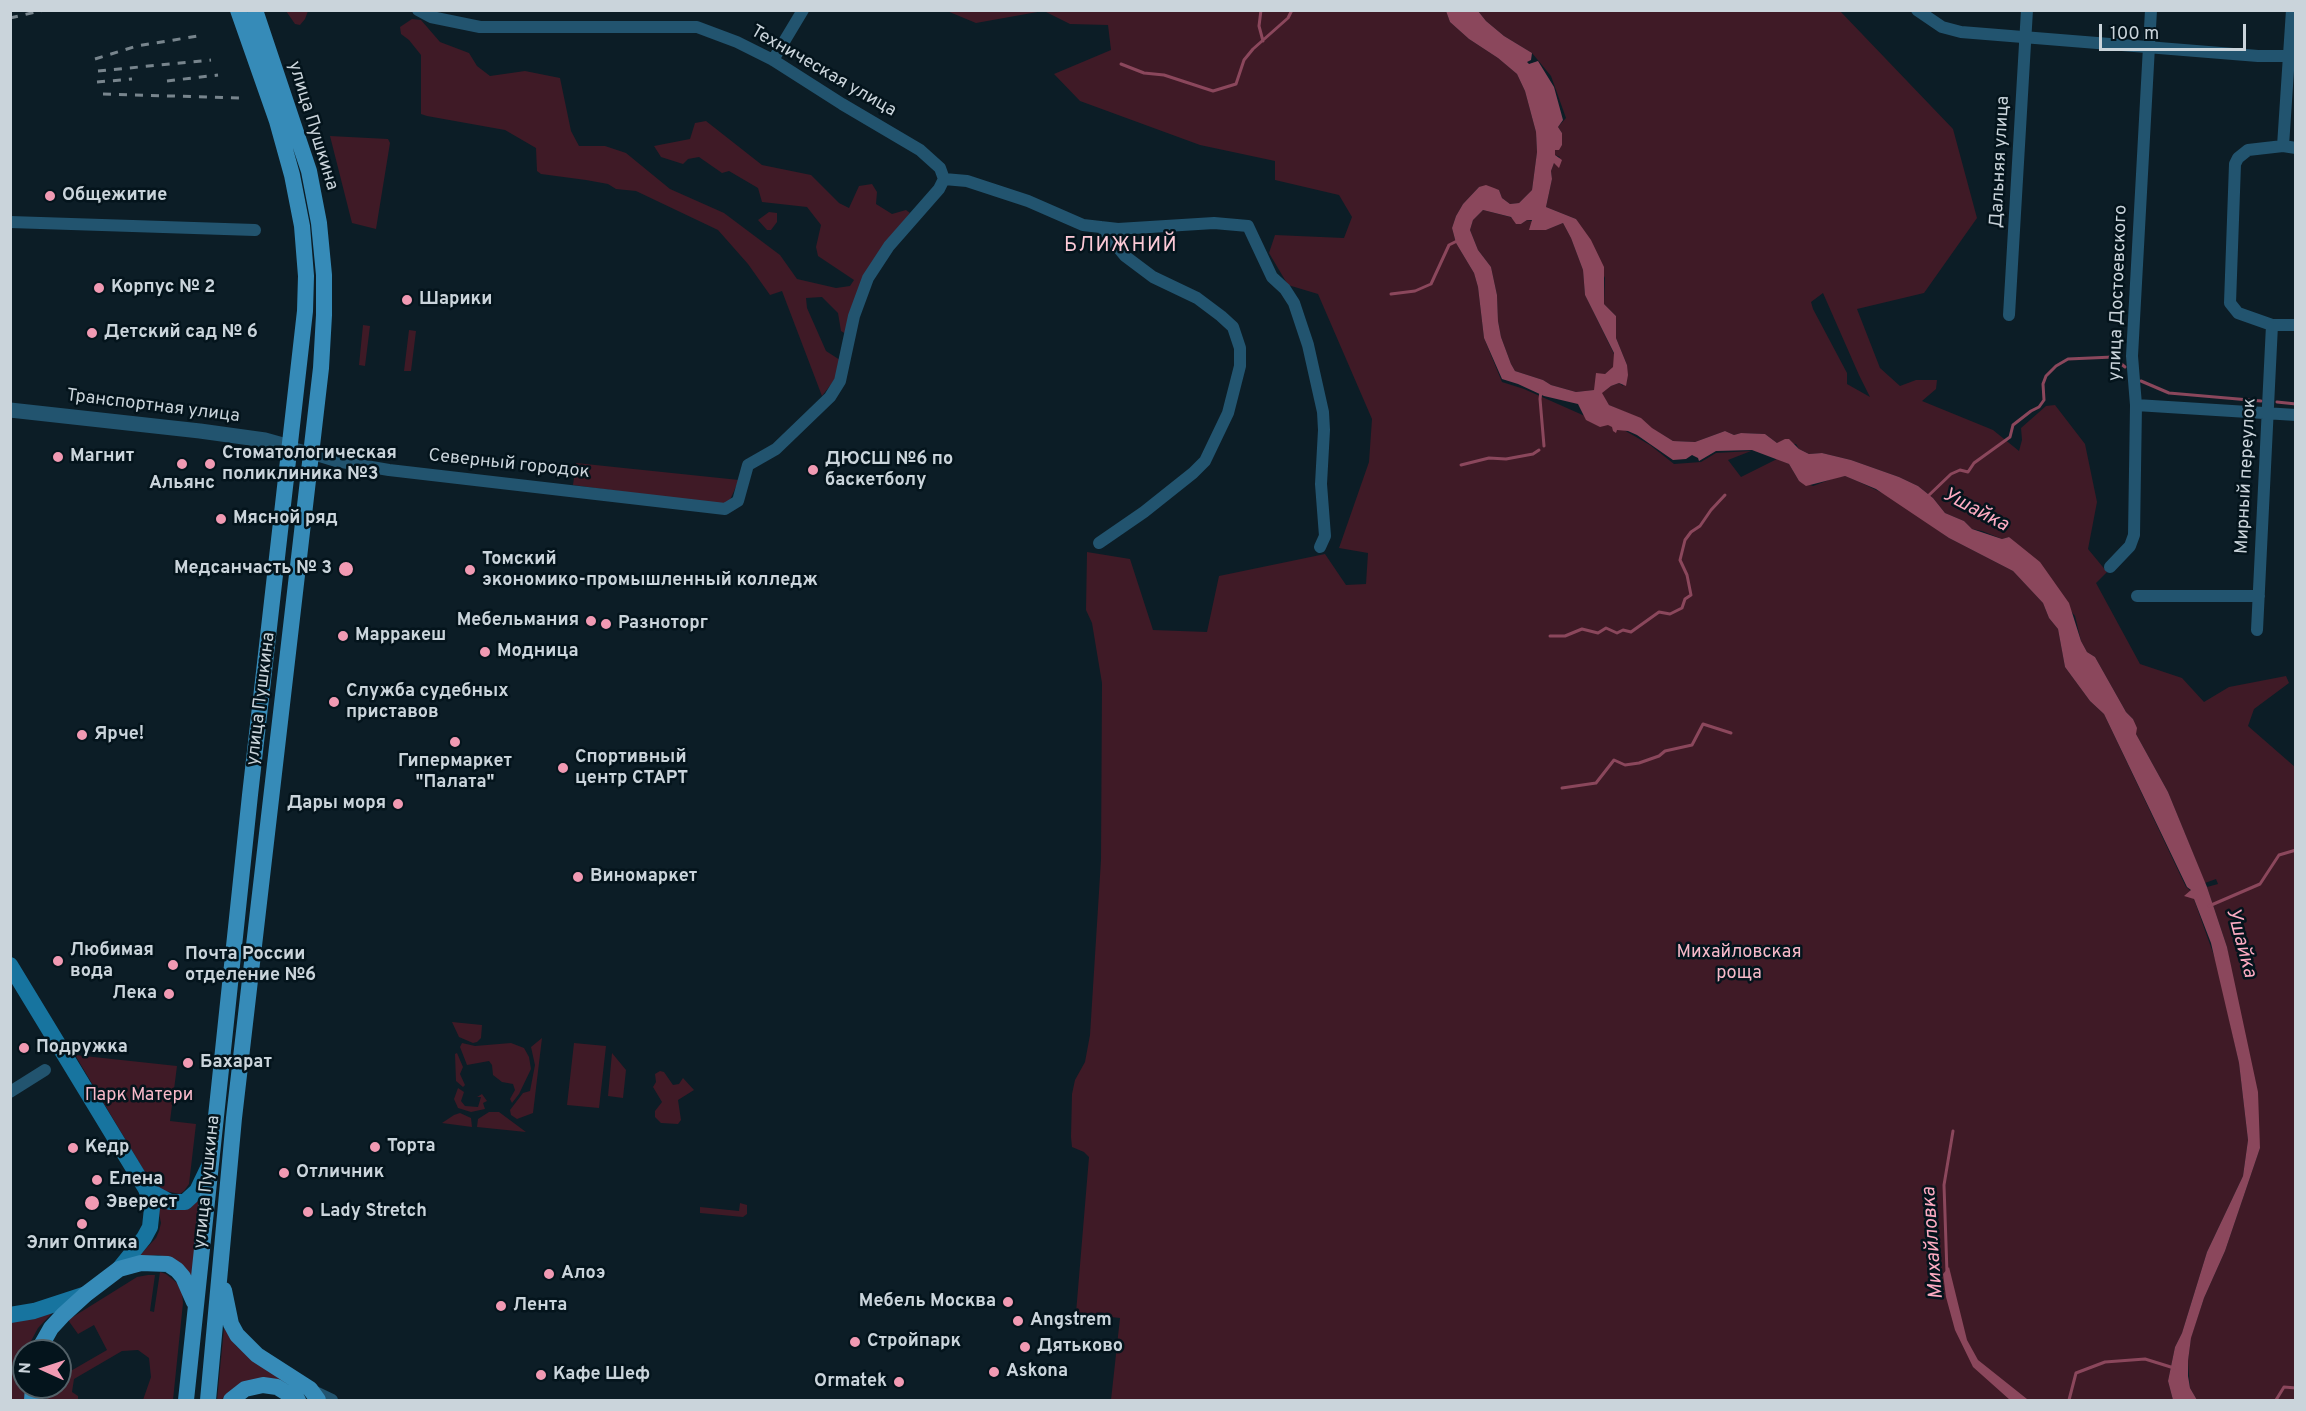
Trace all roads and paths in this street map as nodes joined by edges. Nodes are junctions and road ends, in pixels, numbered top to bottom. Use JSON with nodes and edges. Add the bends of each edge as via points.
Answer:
{"nodes":[{"id":1,"x":255,"y":10,"type":"edge"},
{"id":2,"x":418,"y":10,"type":"edge"},
{"id":3,"x":803,"y":10,"type":"edge"},
{"id":4,"x":1917,"y":10,"type":"edge"},
{"id":5,"x":2028,"y":10,"type":"edge"},
{"id":6,"x":2151,"y":10,"type":"edge"},
{"id":7,"x":2292,"y":10,"type":"edge"},
{"id":8,"x":238,"y":11,"type":"edge"},
{"id":9,"x":2026,"y":38,"type":"junction"},
{"id":10,"x":2149,"y":46,"type":"junction"},
{"id":11,"x":2292,"y":56,"type":"edge"},
{"id":12,"x":773,"y":60,"type":"junction"},
{"id":13,"x":2289,"y":147,"type":"edge"},
{"id":14,"x":944,"y":179,"type":"junction"},
{"id":15,"x":10,"y":222,"type":"edge"},
{"id":16,"x":1101,"y":227,"type":"junction"},
{"id":17,"x":255,"y":230,"type":"dead end"},
{"id":18,"x":2009,"y":315,"type":"dead end"},
{"id":19,"x":2272,"y":324,"type":"junction"},
{"id":20,"x":2295,"y":325,"type":"edge"},
{"id":21,"x":2136,"y":405,"type":"junction"},
{"id":22,"x":10,"y":410,"type":"edge"},
{"id":23,"x":2269,"y":413,"type":"junction"},
{"id":24,"x":2295,"y":415,"type":"edge"},
{"id":25,"x":290,"y":447,"type":"junction"},
{"id":26,"x":310,"y":453,"type":"junction"},
{"id":27,"x":1099,"y":543,"type":"dead end"},
{"id":28,"x":1320,"y":547,"type":"dead end"},
{"id":29,"x":2110,"y":567,"type":"dead end"},
{"id":30,"x":2137,"y":596,"type":"dead end"},
{"id":31,"x":2259,"y":596,"type":"junction"},
{"id":32,"x":2258,"y":630,"type":"dead end"},
{"id":33,"x":10,"y":966,"type":"edge"},
{"id":34,"x":45,"y":1070,"type":"dead end"},
{"id":35,"x":10,"y":1092,"type":"edge"},
{"id":36,"x":211,"y":1161,"type":"junction"},
{"id":37,"x":146,"y":1189,"type":"junction"},
{"id":38,"x":221,"y":1253,"type":"junction"},
{"id":39,"x":119,"y":1269,"type":"junction"},
{"id":40,"x":86,"y":1294,"type":"junction"},
{"id":41,"x":196,"y":1306,"type":"junction"},
{"id":42,"x":10,"y":1315,"type":"edge"},
{"id":43,"x":45,"y":1339,"type":"edge"},
{"id":44,"x":309,"y":1397,"type":"edge"},
{"id":45,"x":186,"y":1401,"type":"edge"},
{"id":46,"x":208,"y":1401,"type":"edge"},
{"id":47,"x":231,"y":1401,"type":"edge"},
{"id":48,"x":332,"y":1401,"type":"edge"}],
"edges":[{"from":1,"to":26,"type":"main road","name":"улица Пушкина","via":[[309,171],[319,223],[324,315]]},
{"from":2,"to":12,"type":"street","name":"Техническая улица","via":[[431,17],[480,27],[697,27]]},
{"from":3,"to":12,"type":"street"},
{"from":4,"to":9,"type":"street","via":[[1942,27],[1960,32]]},
{"from":5,"to":9,"type":"street","name":"Дальняя улица"},
{"from":6,"to":10,"type":"street","name":"улица Достоевского"},
{"from":7,"to":11,"type":"street"},
{"from":8,"to":25,"type":"main road","name":"улица Пушкина","via":[[277,121],[302,226],[305,311]]},
{"from":9,"to":10,"type":"street"},
{"from":9,"to":18,"type":"street","name":"Дальняя улица"},
{"from":10,"to":11,"type":"street"},
{"from":10,"to":21,"type":"street","name":"улица Достоевского","via":[[2132,356]]},
{"from":11,"to":13,"type":"street"},
{"from":12,"to":14,"type":"street","name":"Техническая улица","via":[[920,150],[940,168]]},
{"from":13,"to":19,"type":"street","via":[[2248,150],[2235,164],[2230,303],[2238,313]]},
{"from":14,"to":16,"type":"street","via":[[967,181],[1083,225]]},
{"from":14,"to":26,"type":"street","name":"Северный городок","via":[[868,278],[854,316],[840,381],[830,397],[776,449],[748,465],[738,501],[726,509],[389,470]]},
{"from":15,"to":17,"type":"street"},
{"from":16,"to":27,"type":"street","via":[[1125,256],[1154,277],[1197,298],[1233,327],[1240,348],[1240,366],[1228,413],[1205,461],[1135,519]]},
{"from":16,"to":28,"type":"street","via":[[1214,223],[1248,226],[1272,278],[1294,303],[1311,356],[1324,430],[1321,484],[1325,536]]},
{"from":19,"to":20,"type":"street"},
{"from":19,"to":23,"type":"street","name":"Мирный переулок"},
{"from":21,"to":23,"type":"street"},
{"from":21,"to":29,"type":"street","name":"улица Достоевского","via":[[2134,535],[2130,546]]},
{"from":22,"to":25,"type":"street","name":"Транспортная улица","via":[[210,432]]},
{"from":23,"to":24,"type":"street"},
{"from":23,"to":31,"type":"street","name":"Мирный переулок"},
{"from":25,"to":26,"type":"street","name":"Северный городок"},
{"from":25,"to":36,"type":"main road","name":"улица Пушкина"},
{"from":26,"to":38,"type":"main road","name":"улица Пушкина"},
{"from":30,"to":31,"type":"street"},
{"from":31,"to":32,"type":"street","name":"Мирный переулок"},
{"from":33,"to":37,"type":"main road"},
{"from":34,"to":35,"type":"street"},
{"from":36,"to":37,"type":"main road","via":[[197,1191],[184,1202],[170,1203]]},
{"from":36,"to":41,"type":"main road","name":"улица Пушкина"},
{"from":37,"to":39,"type":"main road","via":[[152,1208],[150,1227]]},
{"from":38,"to":44,"type":"main road","via":[[225,1302],[237,1335]]},
{"from":38,"to":46,"type":"main road","name":"улица Пушкина"},
{"from":39,"to":40,"type":"main road"},
{"from":39,"to":41,"type":"main road","via":[[141,1263],[168,1264],[183,1276]]},
{"from":40,"to":42,"type":"main road"},
{"from":40,"to":43,"type":"main road"},
{"from":41,"to":45,"type":"main road","name":"улица Пушкина"},
{"from":44,"to":47,"type":"main road","via":[[263,1385],[245,1389]]},
{"from":44,"to":48,"type":"street"}]}
